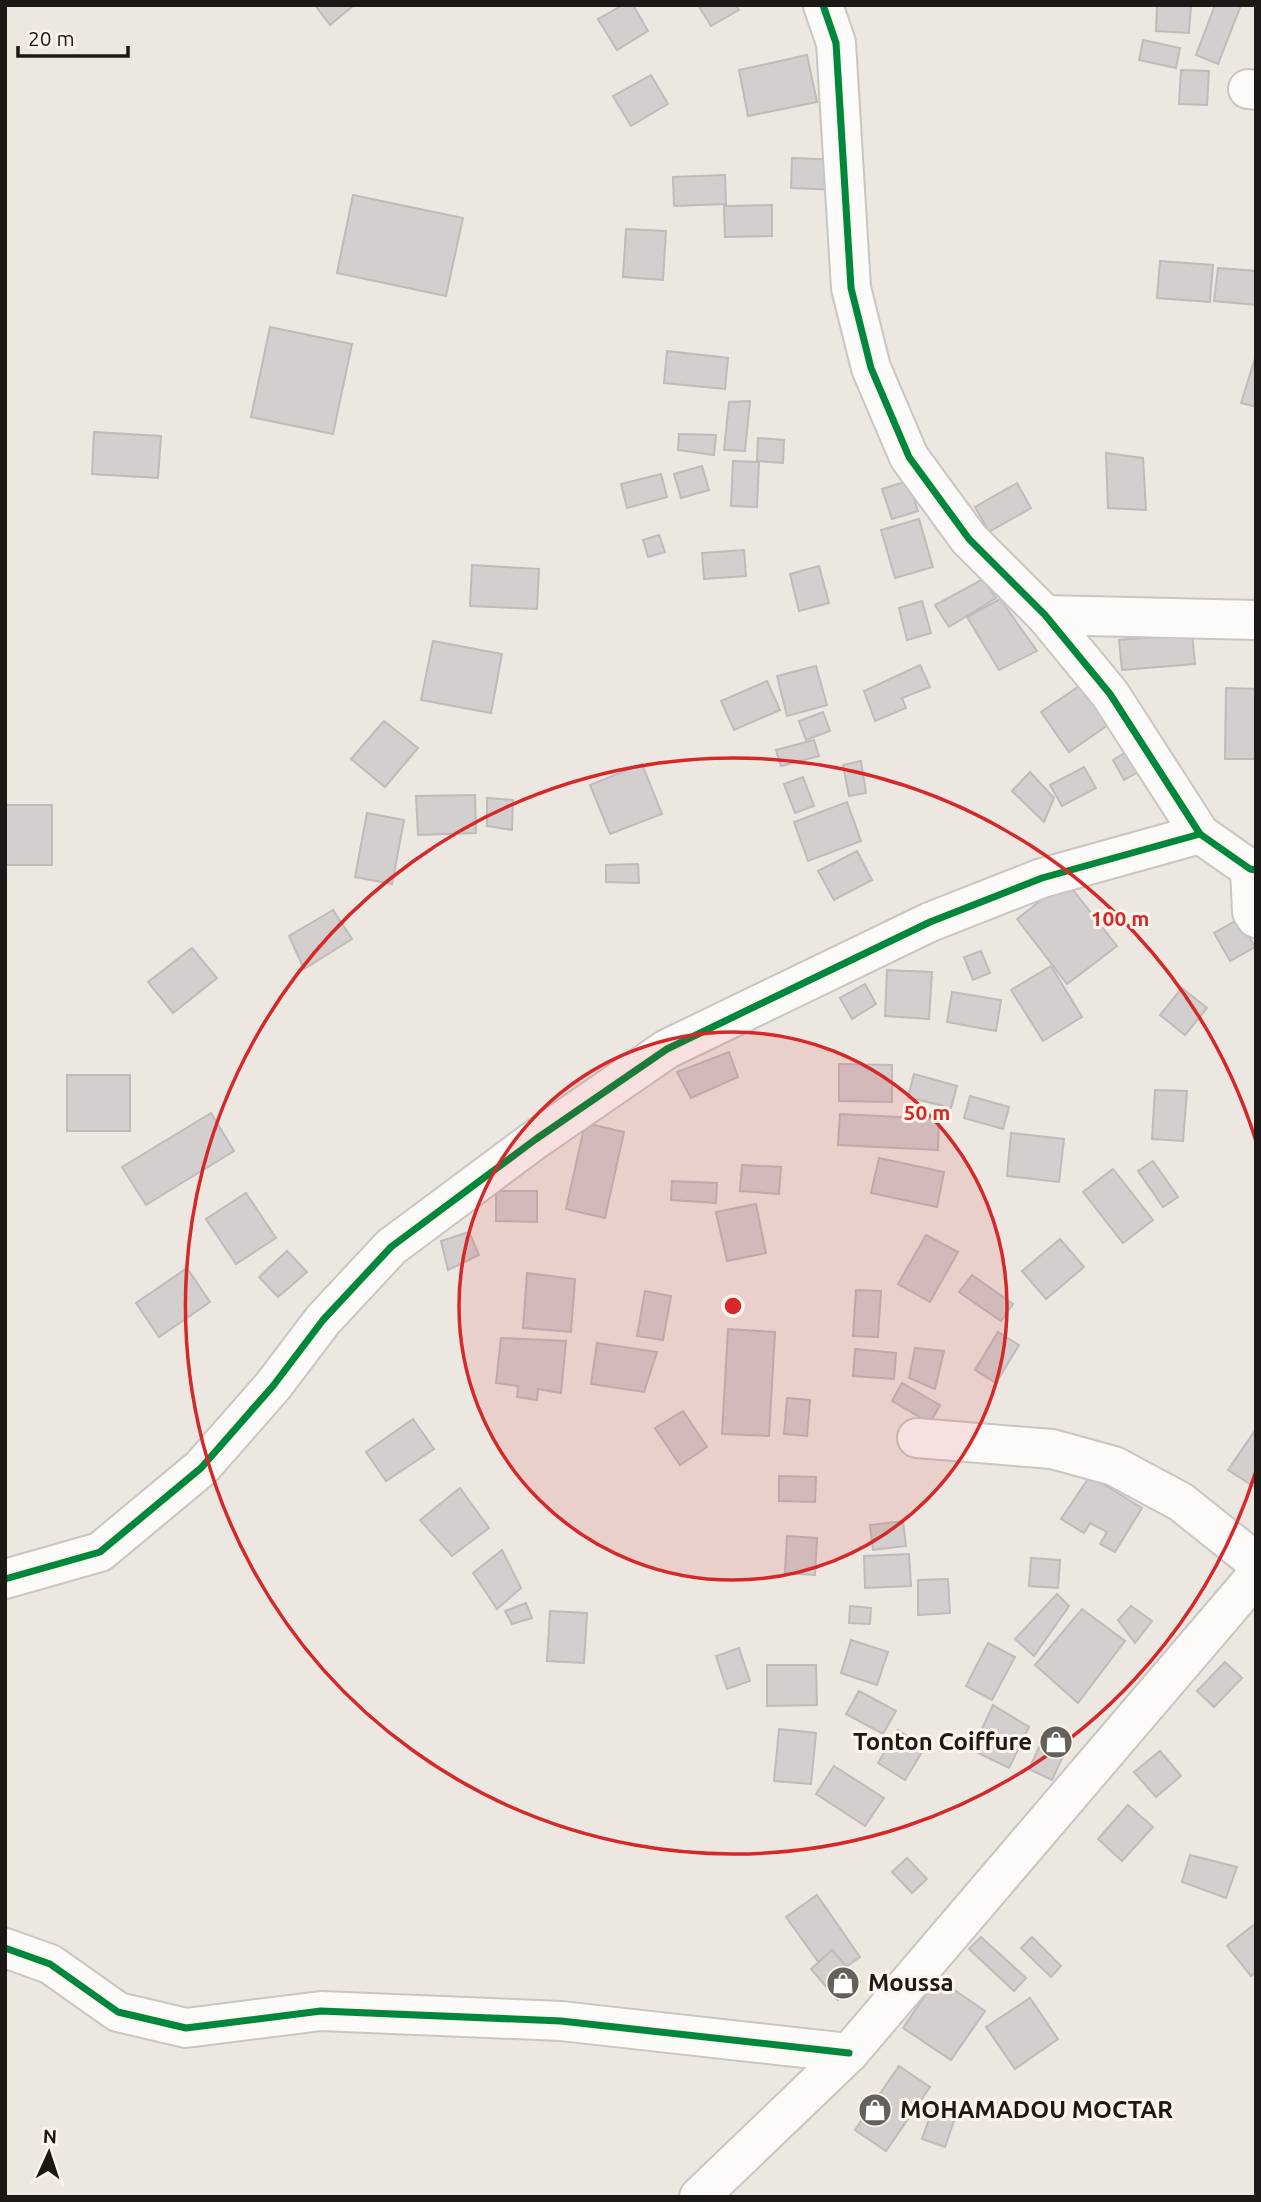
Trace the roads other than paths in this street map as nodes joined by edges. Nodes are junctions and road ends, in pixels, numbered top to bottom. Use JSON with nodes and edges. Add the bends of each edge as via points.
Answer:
{"nodes":[{"id":1,"x":823,"y":5,"type":"edge"},
{"id":2,"x":1045,"y":615,"type":"junction"},
{"id":3,"x":1256,"y":620,"type":"edge"},
{"id":4,"x":1200,"y":834,"type":"junction"},
{"id":5,"x":1253,"y":869,"type":"edge"},
{"id":6,"x":1256,"y":918,"type":"edge"},
{"id":7,"x":916,"y":1438,"type":"dead end"},
{"id":8,"x":1256,"y":1562,"type":"edge"},
{"id":9,"x":1256,"y":1576,"type":"edge"},
{"id":10,"x":5,"y":1579,"type":"edge"},
{"id":11,"x":5,"y":1948,"type":"edge"},
{"id":12,"x":849,"y":2053,"type":"junction"},
{"id":13,"x":699,"y":2197,"type":"edge"}],
"edges":[{"from":1,"to":2,"type":"street","via":[[836,43],[851,288],[871,368],[909,457],[969,539]]},
{"from":2,"to":3,"type":"street"},
{"from":2,"to":4,"type":"street","via":[[1110,694]]},
{"from":4,"to":5,"type":"street"},
{"from":4,"to":10,"type":"street","via":[[1042,878],[930,922],[667,1049],[391,1247],[323,1320],[201,1468],[100,1552]]},
{"from":5,"to":6,"type":"street","via":[[1252,912]]},
{"from":7,"to":8,"type":"street","via":[[1052,1449],[1114,1466],[1181,1502]]},
{"from":9,"to":12,"type":"street"},
{"from":11,"to":12,"type":"street","via":[[50,1964],[118,2012],[186,2028],[321,2011],[561,2021]]},
{"from":12,"to":13,"type":"street"}]}
